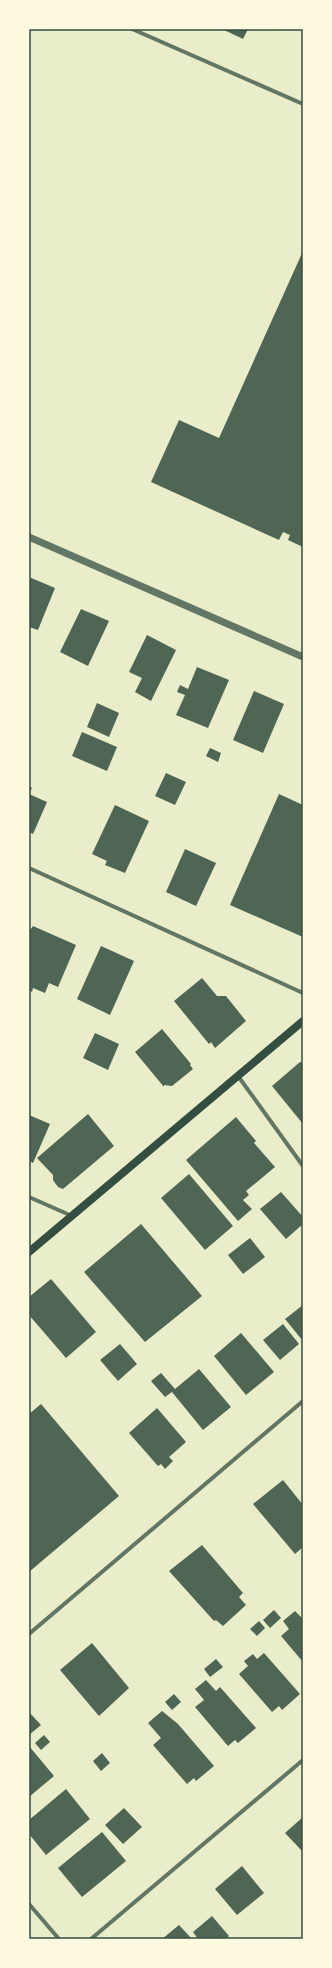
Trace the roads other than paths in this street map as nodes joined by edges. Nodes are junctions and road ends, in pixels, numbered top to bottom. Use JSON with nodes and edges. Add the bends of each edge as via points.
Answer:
{"nodes":[{"id":1,"x":132,"y":29,"type":"edge"},
{"id":2,"x":303,"y":104,"type":"edge"},
{"id":3,"x":29,"y":537,"type":"edge"},
{"id":4,"x":303,"y":657,"type":"edge"},
{"id":5,"x":29,"y":868,"type":"edge"},
{"id":6,"x":303,"y":993,"type":"edge"},
{"id":7,"x":303,"y":1021,"type":"edge"},
{"id":8,"x":238,"y":1076,"type":"junction"},
{"id":9,"x":303,"y":1166,"type":"edge"},
{"id":10,"x":29,"y":1197,"type":"edge"},
{"id":11,"x":72,"y":1216,"type":"junction"},
{"id":12,"x":29,"y":1252,"type":"edge"},
{"id":13,"x":303,"y":1401,"type":"edge"},
{"id":14,"x":29,"y":1634,"type":"edge"},
{"id":15,"x":303,"y":1760,"type":"edge"},
{"id":16,"x":29,"y":1904,"type":"edge"},
{"id":17,"x":59,"y":1939,"type":"edge"},
{"id":18,"x":91,"y":1939,"type":"edge"}],
"edges":[{"from":1,"to":2,"type":"street"},
{"from":3,"to":4,"type":"street"},
{"from":5,"to":6,"type":"street"},
{"from":7,"to":8,"type":"main road"},
{"from":8,"to":9,"type":"street"},
{"from":8,"to":11,"type":"main road"},
{"from":10,"to":11,"type":"street"},
{"from":11,"to":12,"type":"main road"},
{"from":13,"to":14,"type":"street"},
{"from":15,"to":18,"type":"street"},
{"from":16,"to":17,"type":"street"}]}
